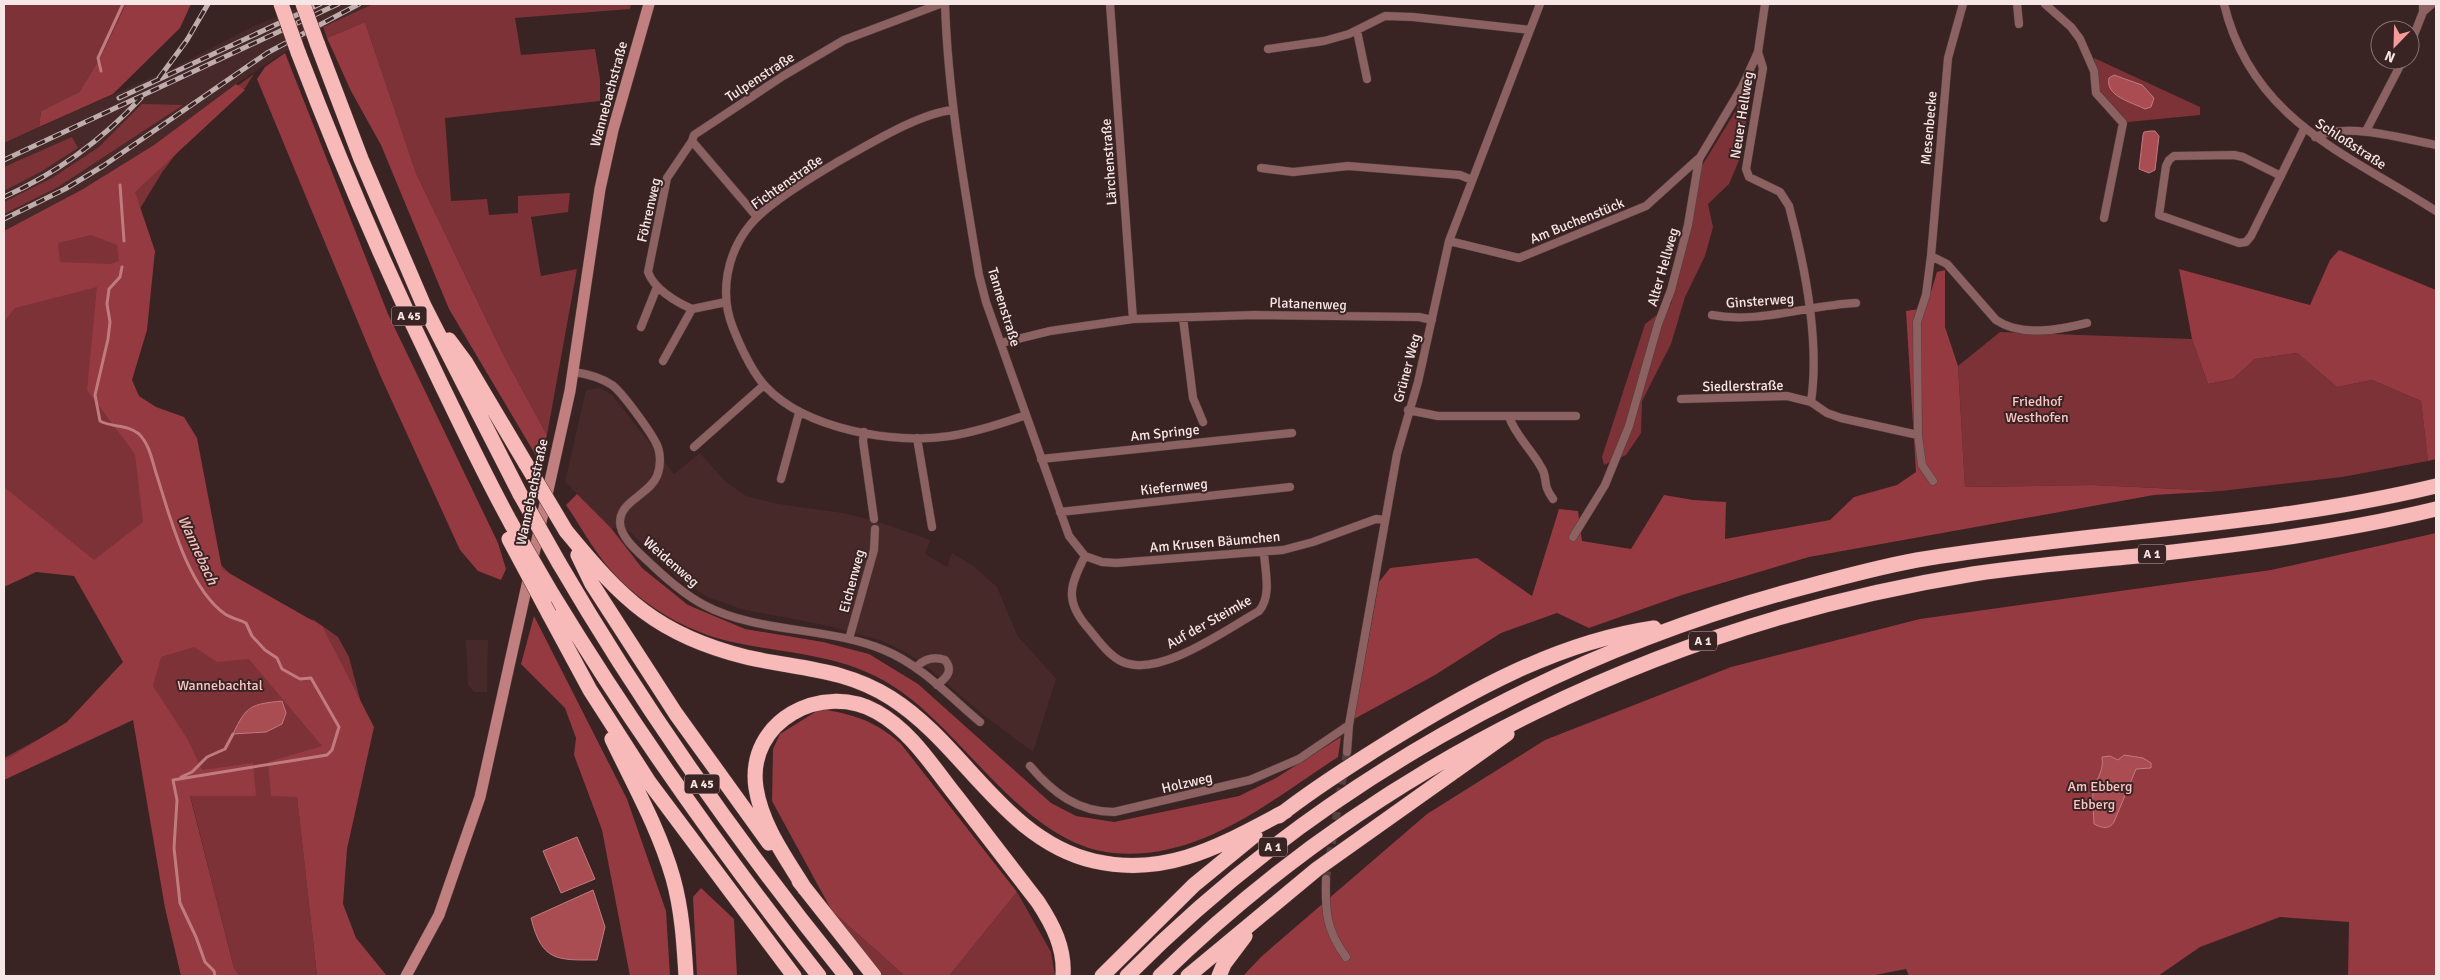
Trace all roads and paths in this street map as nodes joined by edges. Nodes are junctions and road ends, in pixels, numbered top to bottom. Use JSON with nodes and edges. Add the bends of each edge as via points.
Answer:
{"nodes":[{"id":1,"x":281,"y":4,"type":"edge"},
{"id":2,"x":303,"y":4,"type":"edge"},
{"id":3,"x":649,"y":4,"type":"edge"},
{"id":4,"x":940,"y":4,"type":"edge"},
{"id":5,"x":945,"y":4,"type":"edge"},
{"id":6,"x":1110,"y":4,"type":"edge"},
{"id":7,"x":1540,"y":4,"type":"edge"},
{"id":8,"x":1765,"y":4,"type":"edge"},
{"id":9,"x":1963,"y":4,"type":"edge"},
{"id":10,"x":2017,"y":4,"type":"edge"},
{"id":11,"x":2045,"y":4,"type":"edge"},
{"id":12,"x":2224,"y":4,"type":"edge"},
{"id":13,"x":2432,"y":4,"type":"edge"},
{"id":14,"x":2423,"y":8,"type":"edge"},
{"id":15,"x":2419,"y":20,"type":"edge"},
{"id":16,"x":2018,"y":24,"type":"dead end"},
{"id":17,"x":1530,"y":30,"type":"junction"},
{"id":18,"x":1357,"y":31,"type":"junction"},
{"id":19,"x":1268,"y":49,"type":"dead end"},
{"id":20,"x":1758,"y":52,"type":"junction"},
{"id":21,"x":2398,"y":70,"type":"edge"},
{"id":22,"x":1367,"y":79,"type":"dead end"},
{"id":23,"x":952,"y":110,"type":"junction"},
{"id":24,"x":2304,"y":129,"type":"junction"},
{"id":25,"x":2366,"y":131,"type":"junction"},
{"id":26,"x":2315,"y":137,"type":"junction"},
{"id":27,"x":692,"y":142,"type":"junction"},
{"id":28,"x":2436,"y":145,"type":"edge"},
{"id":29,"x":1698,"y":159,"type":"junction"},
{"id":30,"x":1260,"y":168,"type":"dead end"},
{"id":31,"x":2281,"y":176,"type":"junction"},
{"id":32,"x":1472,"y":180,"type":"junction"},
{"id":33,"x":2436,"y":211,"type":"edge"},
{"id":34,"x":757,"y":217,"type":"junction"},
{"id":35,"x":2104,"y":218,"type":"dead end"},
{"id":36,"x":1448,"y":241,"type":"junction"},
{"id":37,"x":1931,"y":256,"type":"junction"},
{"id":38,"x":657,"y":287,"type":"junction"},
{"id":39,"x":726,"y":302,"type":"junction"},
{"id":40,"x":1856,"y":302,"type":"dead end"},
{"id":41,"x":424,"y":306,"type":"junction"},
{"id":42,"x":692,"y":309,"type":"junction"},
{"id":43,"x":1809,"y":309,"type":"junction"},
{"id":44,"x":1712,"y":315,"type":"dead end"},
{"id":45,"x":1183,"y":318,"type":"junction"},
{"id":46,"x":1132,"y":319,"type":"junction"},
{"id":47,"x":1432,"y":320,"type":"junction"},
{"id":48,"x":2087,"y":323,"type":"dead end"},
{"id":49,"x":640,"y":326,"type":"dead end"},
{"id":50,"x":1001,"y":343,"type":"junction"},
{"id":51,"x":663,"y":361,"type":"dead end"},
{"id":52,"x":574,"y":372,"type":"junction"},
{"id":53,"x":764,"y":385,"type":"junction"},
{"id":54,"x":1681,"y":400,"type":"dead end"},
{"id":55,"x":1811,"y":402,"type":"junction"},
{"id":56,"x":1408,"y":410,"type":"junction"},
{"id":57,"x":799,"y":413,"type":"junction"},
{"id":58,"x":1026,"y":415,"type":"junction"},
{"id":59,"x":1576,"y":416,"type":"dead end"},
{"id":60,"x":1509,"y":417,"type":"junction"},
{"id":61,"x":1203,"y":422,"type":"dead end"},
{"id":62,"x":864,"y":432,"type":"junction"},
{"id":63,"x":1292,"y":433,"type":"dead end"},
{"id":64,"x":1918,"y":435,"type":"junction"},
{"id":65,"x":917,"y":438,"type":"junction"},
{"id":66,"x":694,"y":447,"type":"dead end"},
{"id":67,"x":1041,"y":460,"type":"junction"},
{"id":68,"x":781,"y":479,"type":"dead end"},
{"id":69,"x":1933,"y":480,"type":"dead end"},
{"id":70,"x":2436,"y":486,"type":"edge"},
{"id":71,"x":1290,"y":487,"type":"dead end"},
{"id":72,"x":1553,"y":499,"type":"dead end"},
{"id":73,"x":2436,"y":509,"type":"edge"},
{"id":74,"x":1060,"y":512,"type":"junction"},
{"id":75,"x":874,"y":519,"type":"dead end"},
{"id":76,"x":1385,"y":520,"type":"junction"},
{"id":77,"x":932,"y":527,"type":"dead end"},
{"id":78,"x":875,"y":529,"type":"dead end"},
{"id":79,"x":566,"y":531,"type":"junction"},
{"id":80,"x":511,"y":532,"type":"junction"},
{"id":81,"x":1573,"y":537,"type":"dead end"},
{"id":82,"x":1264,"y":552,"type":"junction"},
{"id":83,"x":1085,"y":556,"type":"junction"},
{"id":84,"x":1681,"y":624,"type":"junction"},
{"id":85,"x":849,"y":639,"type":"junction"},
{"id":86,"x":916,"y":668,"type":"junction"},
{"id":87,"x":937,"y":685,"type":"junction"},
{"id":88,"x":590,"y":690,"type":"junction"},
{"id":89,"x":1546,"y":705,"type":"junction"},
{"id":90,"x":980,"y":722,"type":"dead end"},
{"id":91,"x":1349,"y":725,"type":"junction"},
{"id":92,"x":1347,"y":752,"type":"tunnel mouth"},
{"id":93,"x":1030,"y":766,"type":"dead end"},
{"id":94,"x":1286,"y":811,"type":"junction"},
{"id":95,"x":1326,"y":879,"type":"tunnel mouth"},
{"id":96,"x":805,"y":889,"type":"junction"},
{"id":97,"x":1280,"y":899,"type":"junction"},
{"id":98,"x":1346,"y":957,"type":"dead end"},
{"id":99,"x":406,"y":976,"type":"edge"},
{"id":100,"x":686,"y":976,"type":"edge"},
{"id":101,"x":794,"y":976,"type":"edge"},
{"id":102,"x":819,"y":976,"type":"edge"},
{"id":103,"x":846,"y":976,"type":"edge"},
{"id":104,"x":874,"y":976,"type":"edge"},
{"id":105,"x":1063,"y":976,"type":"edge"},
{"id":106,"x":1102,"y":976,"type":"edge"},
{"id":107,"x":1128,"y":976,"type":"edge"},
{"id":108,"x":1160,"y":976,"type":"edge"},
{"id":109,"x":1188,"y":976,"type":"edge"},
{"id":110,"x":1219,"y":976,"type":"edge"}],
"edges":[{"from":1,"to":80,"type":"highway","number":"A 45","bridge":true,"via":[[333,143],[413,326]]},
{"from":2,"to":41,"type":"highway","number":"A 45","bridge":true,"via":[[361,159]]},
{"from":3,"to":52,"type":"main road","name":"Wannebachstraße","via":[[613,130],[600,189]]},
{"from":4,"to":27,"type":"street","name":"Tulpenstraße","via":[[844,40],[694,135]]},
{"from":5,"to":23,"type":"street","name":"Tannenstraße"},
{"from":6,"to":46,"type":"street","name":"Lärchenstraße"},
{"from":7,"to":17,"type":"street","name":"Grüner Weg"},
{"from":8,"to":20,"type":"street","name":"Alter Hellweg"},
{"from":9,"to":37,"type":"street","name":"Mesenbecke","via":[[1948,58]]},
{"from":10,"to":16,"type":"street"},
{"from":11,"to":35,"type":"street","via":[[2080,39],[2094,71],[2096,93],[2123,123]]},
{"from":12,"to":24,"type":"street","name":"Schloßstraße","via":[[2248,64],[2269,96]]},
{"from":13,"to":14,"type":"street"},
{"from":14,"to":15,"type":"street"},
{"from":17,"to":18,"type":"street","via":[[1386,16]]},
{"from":17,"to":32,"type":"street","name":"Grüner Weg"},
{"from":18,"to":19,"type":"street","via":[[1324,42]]},
{"from":18,"to":22,"type":"street"},
{"from":20,"to":29,"type":"street","name":"Alter Hellweg","via":[[1742,87]]},
{"from":20,"to":43,"type":"street","name":"Neuer Hellweg","via":[[1763,68],[1746,169],[1749,177],[1780,192],[1785,198],[1794,225]]},
{"from":21,"to":25,"type":"street"},
{"from":23,"to":34,"type":"street","name":"Fichtenstraße","via":[[891,132],[822,172]]},
{"from":23,"to":50,"type":"street","name":"Tannenstraße","via":[[979,275]]},
{"from":24,"to":26,"type":"street","name":"Schloßstraße"},
{"from":24,"to":31,"type":"street"},
{"from":25,"to":26,"type":"street","via":[[2324,133]]},
{"from":25,"to":28,"type":"street"},
{"from":26,"to":33,"type":"street","name":"Schloßstraße"},
{"from":27,"to":34,"type":"street"},
{"from":27,"to":38,"type":"street","name":"Föhrenweg","via":[[667,178],[648,272],[651,282]]},
{"from":29,"to":36,"type":"street","name":"Am Buchenstück","via":[[1646,206],[1519,258]]},
{"from":29,"to":81,"type":"street","name":"Alter Hellweg","via":[[1688,225],[1674,281],[1658,324],[1629,426],[1605,485]]},
{"from":30,"to":32,"type":"street","via":[[1293,172],[1348,166],[1460,175]]},
{"from":31,"to":31,"type":"street","via":[[2246,242],[2239,243],[2159,215],[2166,166],[2174,156],[2234,155]]},
{"from":32,"to":36,"type":"street","name":"Grüner Weg"},
{"from":34,"to":39,"type":"street","name":"Fichtenstraße","via":[[733,252],[726,281]]},
{"from":36,"to":47,"type":"street","name":"Grüner Weg"},
{"from":37,"to":48,"type":"street","via":[[1947,264],[2003,325],[2060,330]]},
{"from":37,"to":64,"type":"street","name":"Mesenbecke","via":[[1926,295],[1917,322]]},
{"from":38,"to":42,"type":"street"},
{"from":38,"to":49,"type":"street"},
{"from":39,"to":42,"type":"street"},
{"from":39,"to":53,"type":"street","name":"Fichtenstraße","via":[[737,338]]},
{"from":40,"to":43,"type":"street"},
{"from":41,"to":79,"type":"highway","bridge":true,"via":[[466,363]]},
{"from":41,"to":103,"type":"highway","number":"A 45","bridge":true,"via":[[520,494],[615,653],[683,757]]},
{"from":42,"to":51,"type":"street"},
{"from":43,"to":44,"type":"street","name":"Ginsterweg","via":[[1727,318]]},
{"from":43,"to":55,"type":"street","name":"Neuer Hellweg","via":[[1815,350]]},
{"from":45,"to":46,"type":"street","name":"Platanenweg"},
{"from":45,"to":47,"type":"street","name":"Platanenweg","via":[[1254,314]]},
{"from":45,"to":61,"type":"street","via":[[1194,398]]},
{"from":46,"to":50,"type":"street","name":"Platanenweg","via":[[1050,331]]},
{"from":47,"to":56,"type":"street","name":"Grüner Weg"},
{"from":50,"to":58,"type":"street","name":"Tannenstraße"},
{"from":52,"to":85,"type":"street","name":"Weidenweg","via":[[591,374],[615,387],[656,443],[660,464],[656,479],[628,505],[620,518],[622,531],[644,557],[674,585],[716,610],[753,621]]},
{"from":52,"to":99,"type":"main road","name":"Wannebachstraße","via":[[480,797],[439,915]]},
{"from":53,"to":57,"type":"street","name":"Fichtenstraße"},
{"from":53,"to":66,"type":"street"},
{"from":54,"to":55,"type":"street","name":"Siedlerstraße","via":[[1787,396]]},
{"from":55,"to":64,"type":"street","name":"Siedlerstraße","via":[[1827,414]]},
{"from":56,"to":60,"type":"street","via":[[1438,416]]},
{"from":56,"to":76,"type":"street","name":"Grüner Weg"},
{"from":57,"to":62,"type":"street","name":"Fichtenstraße","via":[[829,425]]},
{"from":57,"to":68,"type":"street"},
{"from":58,"to":65,"type":"street","name":"Fichtenstraße","via":[[949,437]]},
{"from":58,"to":67,"type":"street","name":"Tannenstraße"},
{"from":59,"to":60,"type":"street"},
{"from":60,"to":72,"type":"street","via":[[1514,430],[1543,469],[1544,488]]},
{"from":62,"to":65,"type":"street","name":"Fichtenstraße"},
{"from":62,"to":75,"type":"street"},
{"from":63,"to":67,"type":"street","name":"Am Springe"},
{"from":64,"to":69,"type":"street","name":"Mesenbecke","via":[[1922,465]]},
{"from":65,"to":77,"type":"street"},
{"from":67,"to":74,"type":"street","name":"Tannenstraße"},
{"from":70,"to":84,"type":"highway","number":"A 1","via":[[2277,516],[2043,542],[1912,561],[1757,599]]},
{"from":71,"to":74,"type":"street","name":"Kiefernweg"},
{"from":73,"to":89,"type":"highway","number":"A 1","via":[[2274,540],[1978,574],[1876,592],[1762,621],[1686,646]]},
{"from":74,"to":83,"type":"street","name":"Tannenstraße","via":[[1069,536]]},
{"from":76,"to":82,"type":"street","name":"Am Krusen Bäumchen","via":[[1376,520],[1314,542]]},
{"from":76,"to":91,"type":"street","name":"Grüner Weg"},
{"from":78,"to":85,"type":"street","name":"Eichenweg","via":[[874,550]]},
{"from":79,"to":94,"type":"highway","via":[[629,602],[670,629],[746,657],[847,676],[893,699],[925,725],[1004,808],[1065,851],[1107,863],[1156,864],[1205,852]]},
{"from":79,"to":96,"type":"highway","via":[[592,584],[676,714]]},
{"from":80,"to":88,"type":"highway","bridge":true,"via":[[549,614]]},
{"from":80,"to":102,"type":"highway","number":"A 45","bridge":true,"via":[[617,698],[692,807]]},
{"from":82,"to":83,"type":"street","name":"Am Krusen Bäumchen","via":[[1102,562]]},
{"from":82,"to":83,"type":"street","name":"Auf der Steimke","via":[[1266,596],[1265,605],[1259,611],[1189,650],[1147,666],[1126,663],[1114,657],[1078,617],[1072,605],[1072,585]]},
{"from":84,"to":94,"type":"highway","via":[[1629,632],[1545,658],[1506,675],[1364,756]]},
{"from":84,"to":107,"type":"highway","number":"A 1","via":[[1534,686],[1394,763],[1248,866]]},
{"from":85,"to":86,"type":"street","name":"Weidenweg","via":[[882,649]]},
{"from":86,"to":87,"type":"street","name":"Weidenweg"},
{"from":86,"to":87,"type":"street","via":[[925,660],[945,660],[950,668],[948,675]]},
{"from":87,"to":90,"type":"street","name":"Weidenweg"},
{"from":88,"to":100,"type":"highway","via":[[648,810],[666,856],[679,905]]},
{"from":88,"to":101,"type":"highway","via":[[649,782]]},
{"from":89,"to":97,"type":"highway"},
{"from":89,"to":108,"type":"highway","number":"A 1","via":[[1407,781],[1332,832],[1225,916]]},
{"from":91,"to":92,"type":"street","name":"Grüner Weg"},
{"from":91,"to":93,"type":"street","name":"Holzweg","via":[[1299,759],[1250,780],[1114,812],[1095,811],[1075,804],[1044,783]]},
{"from":94,"to":106,"type":"highway","via":[[1194,885]]},
{"from":95,"to":98,"type":"street","via":[[1328,926]]},
{"from":96,"to":104,"type":"highway"},
{"from":96,"to":105,"type":"highway","via":[[762,814],[755,778],[759,757],[774,728],[801,708],[828,701],[864,706],[886,718],[917,745],[1038,902],[1061,948]]},
{"from":97,"to":109,"type":"highway"},
{"from":97,"to":110,"type":"highway","via":[[1241,941]]}]}
